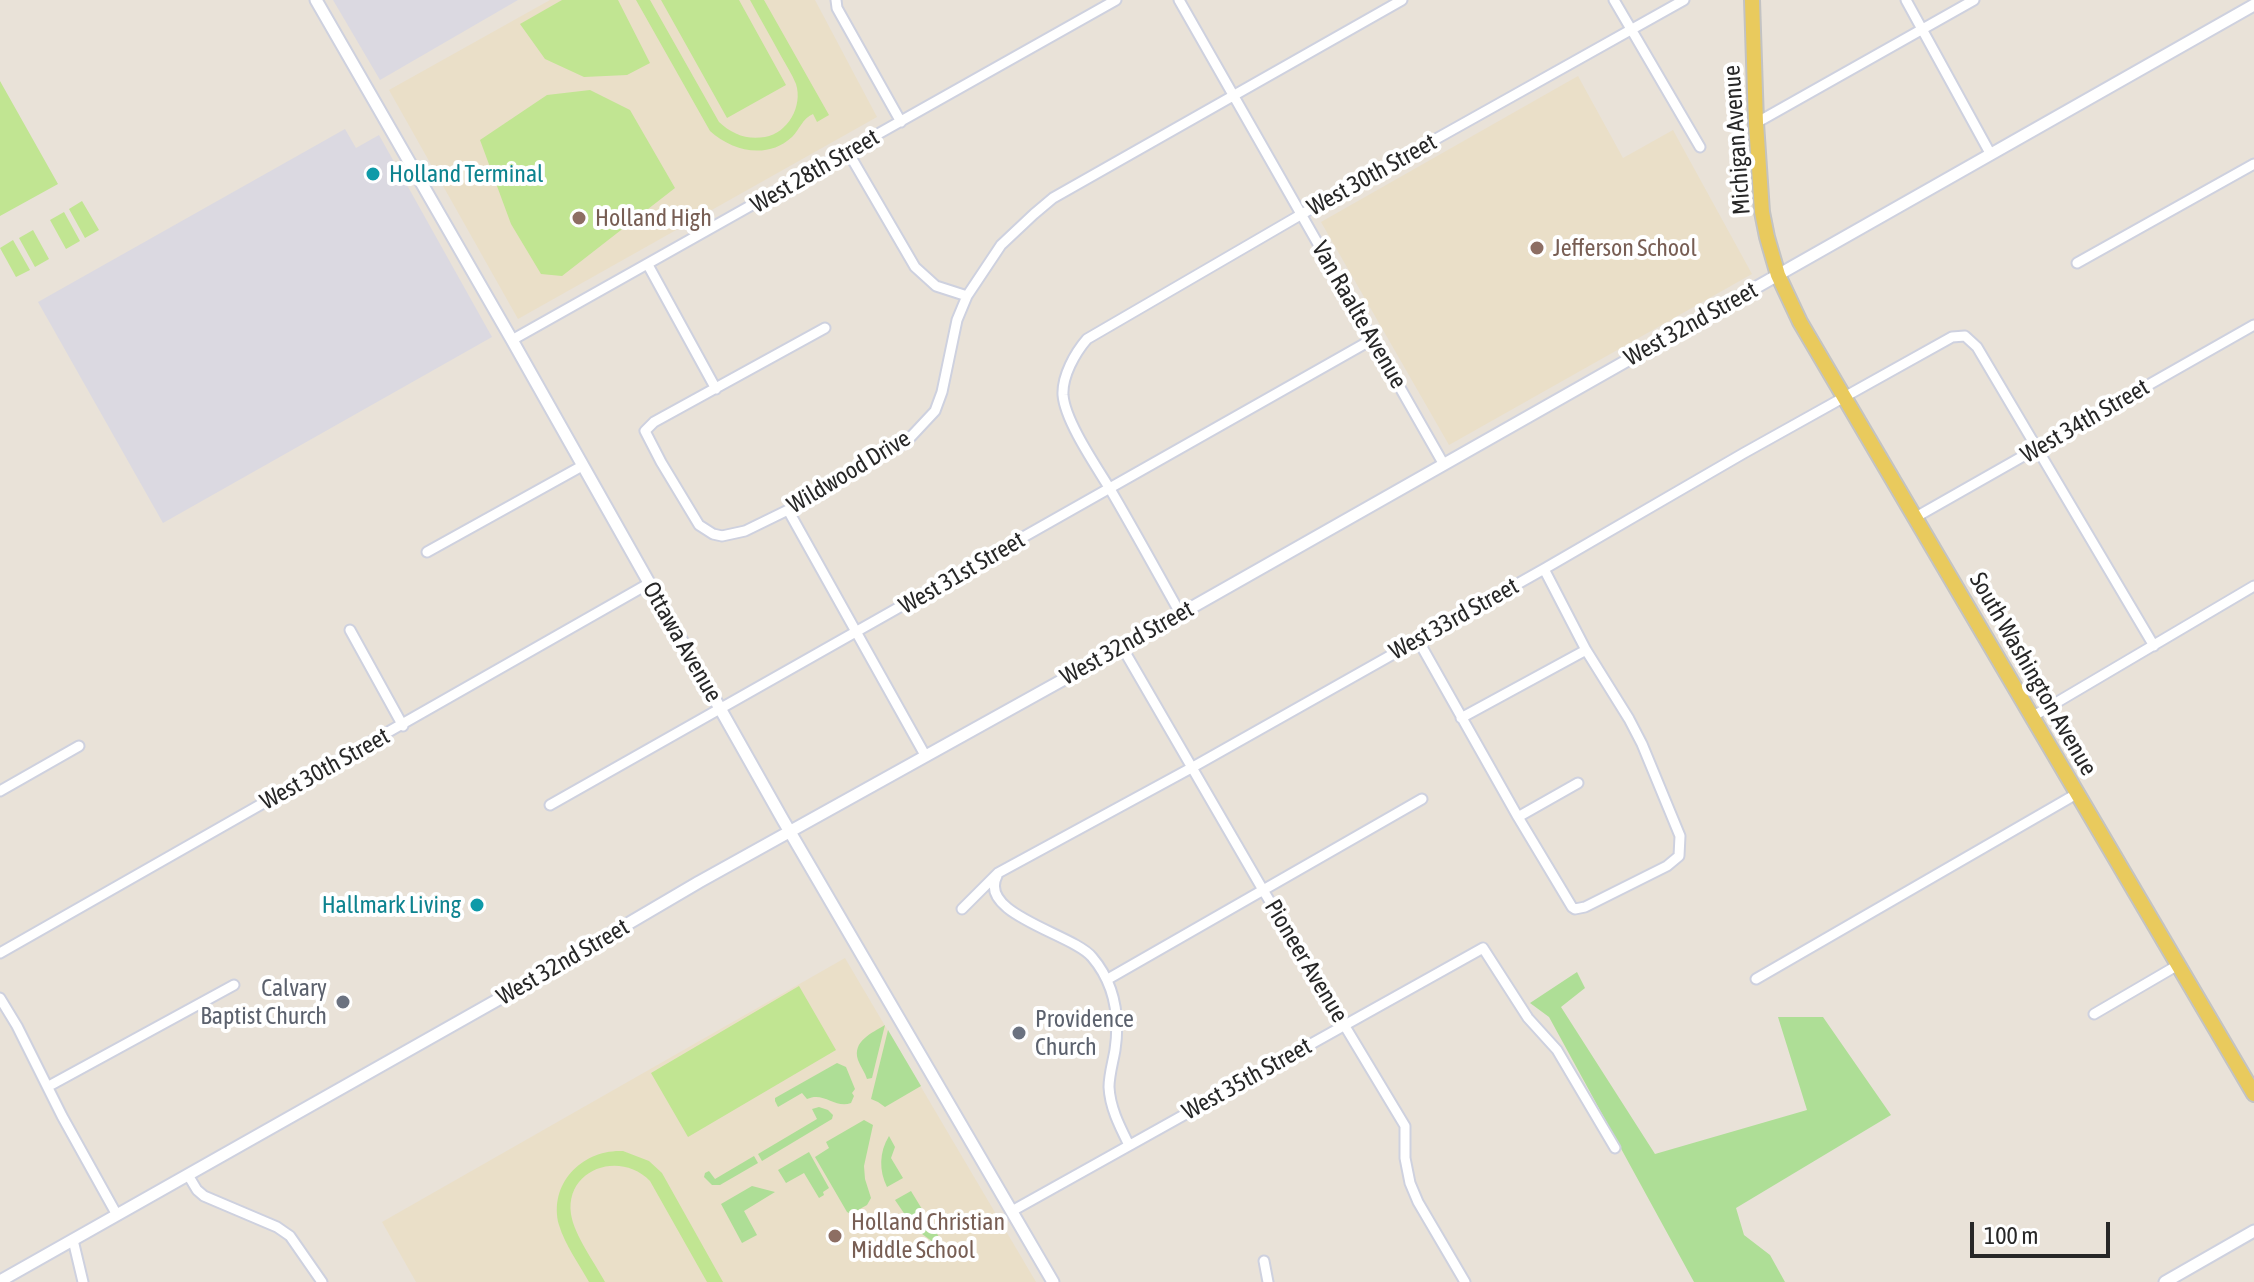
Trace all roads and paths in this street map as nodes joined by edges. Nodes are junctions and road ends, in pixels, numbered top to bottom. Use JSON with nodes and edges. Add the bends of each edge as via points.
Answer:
{"nodes":[{"id":1,"x":316,"y":0,"type":"edge"},
{"id":2,"x":836,"y":0,"type":"edge"},
{"id":3,"x":1116,"y":0,"type":"edge"},
{"id":4,"x":1179,"y":0,"type":"edge"},
{"id":5,"x":1402,"y":0,"type":"edge"},
{"id":6,"x":1614,"y":0,"type":"edge"},
{"id":7,"x":1684,"y":0,"type":"edge"},
{"id":8,"x":1752,"y":0,"type":"edge"},
{"id":9,"x":1906,"y":0,"type":"edge"},
{"id":10,"x":1974,"y":0,"type":"edge"},
{"id":11,"x":2254,"y":5,"type":"edge"},
{"id":12,"x":1631,"y":30,"type":"junction"},
{"id":13,"x":1922,"y":30,"type":"junction"},
{"id":14,"x":1233,"y":94,"type":"junction"},
{"id":15,"x":901,"y":122,"type":"junction"},
{"id":16,"x":1756,"y":123,"type":"junction"},
{"id":17,"x":1700,"y":147,"type":"dead end"},
{"id":18,"x":848,"y":152,"type":"junction"},
{"id":19,"x":1990,"y":153,"type":"junction"},
{"id":20,"x":2254,"y":164,"type":"edge"},
{"id":21,"x":1302,"y":214,"type":"junction"},
{"id":22,"x":2077,"y":263,"type":"dead end"},
{"id":23,"x":648,"y":265,"type":"junction"},
{"id":24,"x":1778,"y":275,"type":"junction"},
{"id":25,"x":967,"y":296,"type":"junction"},
{"id":26,"x":2254,"y":325,"type":"edge"},
{"id":27,"x":825,"y":328,"type":"dead end"},
{"id":28,"x":1373,"y":339,"type":"junction"},
{"id":29,"x":512,"y":340,"type":"junction"},
{"id":30,"x":716,"y":389,"type":"junction"},
{"id":31,"x":1845,"y":397,"type":"junction"},
{"id":32,"x":2037,"y":449,"type":"junction"},
{"id":33,"x":1443,"y":463,"type":"junction"},
{"id":34,"x":582,"y":466,"type":"junction"},
{"id":35,"x":1109,"y":489,"type":"junction"},
{"id":36,"x":788,"y":510,"type":"junction"},
{"id":37,"x":1916,"y":517,"type":"junction"},
{"id":38,"x":427,"y":552,"type":"dead end"},
{"id":39,"x":1544,"y":569,"type":"junction"},
{"id":40,"x":648,"y":584,"type":"junction"},
{"id":41,"x":2254,"y":586,"type":"edge"},
{"id":42,"x":1180,"y":613,"type":"junction"},
{"id":43,"x":350,"y":630,"type":"dead end"},
{"id":44,"x":857,"y":632,"type":"junction"},
{"id":45,"x":1418,"y":640,"type":"junction"},
{"id":46,"x":2154,"y":646,"type":"junction"},
{"id":47,"x":1122,"y":647,"type":"junction"},
{"id":48,"x":1586,"y":650,"type":"junction"},
{"id":49,"x":721,"y":709,"type":"junction"},
{"id":50,"x":2032,"y":717,"type":"junction"},
{"id":51,"x":1461,"y":718,"type":"junction"},
{"id":52,"x":403,"y":726,"type":"junction"},
{"id":53,"x":79,"y":746,"type":"dead end"},
{"id":54,"x":925,"y":755,"type":"junction"},
{"id":55,"x":1193,"y":767,"type":"junction"},
{"id":56,"x":1578,"y":783,"type":"dead end"},
{"id":57,"x":0,"y":791,"type":"edge"},
{"id":58,"x":2078,"y":793,"type":"junction"},
{"id":59,"x":1422,"y":799,"type":"dead end"},
{"id":60,"x":550,"y":805,"type":"dead end"},
{"id":61,"x":1518,"y":817,"type":"junction"},
{"id":62,"x":789,"y":831,"type":"junction"},
{"id":63,"x":998,"y":873,"type":"junction"},
{"id":64,"x":1263,"y":890,"type":"junction"},
{"id":65,"x":962,"y":909,"type":"dead end"},
{"id":66,"x":0,"y":953,"type":"edge"},
{"id":67,"x":2178,"y":965,"type":"junction"},
{"id":68,"x":1108,"y":979,"type":"junction"},
{"id":69,"x":1756,"y":979,"type":"dead end"},
{"id":70,"x":234,"y":985,"type":"dead end"},
{"id":71,"x":0,"y":998,"type":"edge"},
{"id":72,"x":2094,"y":1014,"type":"dead end"},
{"id":73,"x":0,"y":1017,"type":"edge"},
{"id":74,"x":1345,"y":1025,"type":"junction"},
{"id":75,"x":17,"y":1026,"type":"junction"},
{"id":76,"x":49,"y":1086,"type":"junction"},
{"id":77,"x":2254,"y":1094,"type":"edge"},
{"id":78,"x":1129,"y":1145,"type":"junction"},
{"id":79,"x":1615,"y":1148,"type":"dead end"},
{"id":80,"x":188,"y":1175,"type":"junction"},
{"id":81,"x":1012,"y":1211,"type":"junction"},
{"id":82,"x":117,"y":1215,"type":"junction"},
{"id":83,"x":2254,"y":1231,"type":"edge"},
{"id":84,"x":73,"y":1240,"type":"junction"},
{"id":85,"x":1264,"y":1261,"type":"dead end"},
{"id":86,"x":0,"y":1281,"type":"edge"},
{"id":87,"x":83,"y":1282,"type":"edge"},
{"id":88,"x":322,"y":1282,"type":"edge"},
{"id":89,"x":1053,"y":1282,"type":"edge"},
{"id":90,"x":1268,"y":1282,"type":"edge"},
{"id":91,"x":1465,"y":1282,"type":"edge"},
{"id":92,"x":2165,"y":1282,"type":"edge"}],
"edges":[{"from":1,"to":29,"type":"street","name":"Ottawa Avenue"},
{"from":2,"to":15,"type":"street"},
{"from":3,"to":15,"type":"street","name":"West 28th Street"},
{"from":4,"to":14,"type":"street","name":"Van Raalte Avenue"},
{"from":5,"to":14,"type":"street","name":"Wildwood Drive"},
{"from":6,"to":12,"type":"street"},
{"from":7,"to":12,"type":"street","name":"West 30th Street"},
{"from":8,"to":16,"type":"main road","name":"Michigan Avenue"},
{"from":9,"to":13,"type":"street"},
{"from":10,"to":13,"type":"street"},
{"from":11,"to":19,"type":"street","name":"West 32nd Street"},
{"from":12,"to":17,"type":"street"},
{"from":12,"to":21,"type":"street","name":"West 30th Street"},
{"from":13,"to":16,"type":"street"},
{"from":13,"to":19,"type":"street"},
{"from":14,"to":21,"type":"street","name":"Van Raalte Avenue"},
{"from":14,"to":25,"type":"street","name":"Wildwood Drive","via":[[1053,198],[1001,245]]},
{"from":15,"to":18,"type":"street","name":"West 28th Street"},
{"from":16,"to":24,"type":"main road","name":"Michigan Avenue","via":[[1762,212]]},
{"from":18,"to":23,"type":"street","name":"West 28th Street"},
{"from":18,"to":25,"type":"street","via":[[915,267],[936,286]]},
{"from":19,"to":24,"type":"street","name":"West 32nd Street"},
{"from":20,"to":22,"type":"street"},
{"from":21,"to":28,"type":"street","name":"Van Raalte Avenue"},
{"from":21,"to":35,"type":"street","name":"West 30th Street","via":[[1078,349],[1063,395],[1082,444]]},
{"from":23,"to":29,"type":"street","name":"West 28th Street"},
{"from":23,"to":30,"type":"street"},
{"from":24,"to":31,"type":"main road","name":"South Washington Avenue"},
{"from":24,"to":33,"type":"street","name":"West 32nd Street"},
{"from":25,"to":36,"type":"street","name":"Wildwood Drive","via":[[935,411],[906,442]]},
{"from":26,"to":32,"type":"street","name":"West 34th Street"},
{"from":27,"to":30,"type":"street"},
{"from":28,"to":33,"type":"street","name":"Van Raalte Avenue"},
{"from":28,"to":35,"type":"street","name":"West 31st Street"},
{"from":29,"to":34,"type":"street","name":"Ottawa Avenue"},
{"from":30,"to":36,"type":"street","name":"Wildwood Drive","via":[[645,431],[661,462],[699,525],[713,534],[745,531]]},
{"from":31,"to":32,"type":"street","name":"West 33rd Street","via":[[1952,337],[1965,336],[1977,347]]},
{"from":31,"to":37,"type":"main road","name":"South Washington Avenue"},
{"from":31,"to":39,"type":"street","name":"West 33rd Street"},
{"from":32,"to":37,"type":"street","name":"West 34th Street"},
{"from":32,"to":46,"type":"street"},
{"from":33,"to":42,"type":"street","name":"West 32nd Street"},
{"from":34,"to":38,"type":"street"},
{"from":34,"to":40,"type":"street","name":"Ottawa Avenue"},
{"from":35,"to":42,"type":"street"},
{"from":35,"to":44,"type":"street","name":"West 31st Street"},
{"from":36,"to":44,"type":"street"},
{"from":37,"to":50,"type":"main road","name":"South Washington Avenue"},
{"from":39,"to":45,"type":"street","name":"West 33rd Street"},
{"from":39,"to":48,"type":"street"},
{"from":40,"to":49,"type":"street","name":"Ottawa Avenue"},
{"from":40,"to":52,"type":"street","name":"West 30th Street"},
{"from":41,"to":46,"type":"street"},
{"from":42,"to":47,"type":"street","name":"West 32nd Street"},
{"from":43,"to":52,"type":"street"},
{"from":44,"to":49,"type":"street","name":"West 31st Street"},
{"from":44,"to":54,"type":"street"},
{"from":45,"to":51,"type":"street"},
{"from":45,"to":55,"type":"street","name":"West 33rd Street"},
{"from":46,"to":50,"type":"street"},
{"from":47,"to":54,"type":"street","name":"West 32nd Street"},
{"from":47,"to":55,"type":"street","name":"Pioneer Avenue"},
{"from":48,"to":51,"type":"street"},
{"from":48,"to":61,"type":"street","via":[[1650,761],[1680,836],[1679,856],[1575,909]]},
{"from":49,"to":60,"type":"street","name":"West 31st Street"},
{"from":49,"to":62,"type":"street","name":"Ottawa Avenue"},
{"from":50,"to":58,"type":"main road","name":"South Washington Avenue"},
{"from":51,"to":61,"type":"street"},
{"from":52,"to":66,"type":"street","name":"West 30th Street"},
{"from":53,"to":57,"type":"street"},
{"from":54,"to":62,"type":"street","name":"West 32nd Street"},
{"from":55,"to":63,"type":"street","name":"West 33rd Street"},
{"from":55,"to":64,"type":"street","name":"Pioneer Avenue"},
{"from":56,"to":61,"type":"street"},
{"from":58,"to":67,"type":"main road","name":"South Washington Avenue"},
{"from":58,"to":69,"type":"street"},
{"from":59,"to":64,"type":"street"},
{"from":62,"to":80,"type":"street","name":"West 32nd Street"},
{"from":62,"to":81,"type":"street","name":"Ottawa Avenue"},
{"from":63,"to":65,"type":"street","name":"West 33rd Street"},
{"from":63,"to":68,"type":"street","via":[[994,881],[1002,904],[1087,951]]},
{"from":64,"to":68,"type":"street"},
{"from":64,"to":74,"type":"street","name":"Pioneer Avenue"},
{"from":67,"to":72,"type":"street"},
{"from":67,"to":77,"type":"main road","name":"South Washington Avenue"},
{"from":68,"to":78,"type":"street","via":[[1117,1020],[1109,1086],[1114,1116]]},
{"from":70,"to":76,"type":"street"},
{"from":71,"to":75,"type":"street"},
{"from":73,"to":75,"type":"street"},
{"from":74,"to":78,"type":"street","name":"West 35th Street"},
{"from":74,"to":79,"type":"street","name":"West 35th Street","via":[[1483,948],[1528,1018],[1557,1050]]},
{"from":74,"to":91,"type":"street","name":"Pioneer Avenue","via":[[1405,1126],[1410,1183]]},
{"from":75,"to":76,"type":"street"},
{"from":76,"to":82,"type":"street"},
{"from":78,"to":81,"type":"street","name":"West 35th Street"},
{"from":80,"to":82,"type":"street","name":"West 32nd Street"},
{"from":80,"to":88,"type":"street","via":[[204,1196],[290,1236]]},
{"from":81,"to":89,"type":"street","name":"Ottawa Avenue"},
{"from":82,"to":84,"type":"street","name":"West 32nd Street"},
{"from":83,"to":92,"type":"street"},
{"from":84,"to":86,"type":"street","name":"West 32nd Street"},
{"from":84,"to":87,"type":"street"},
{"from":85,"to":90,"type":"street"}]}
